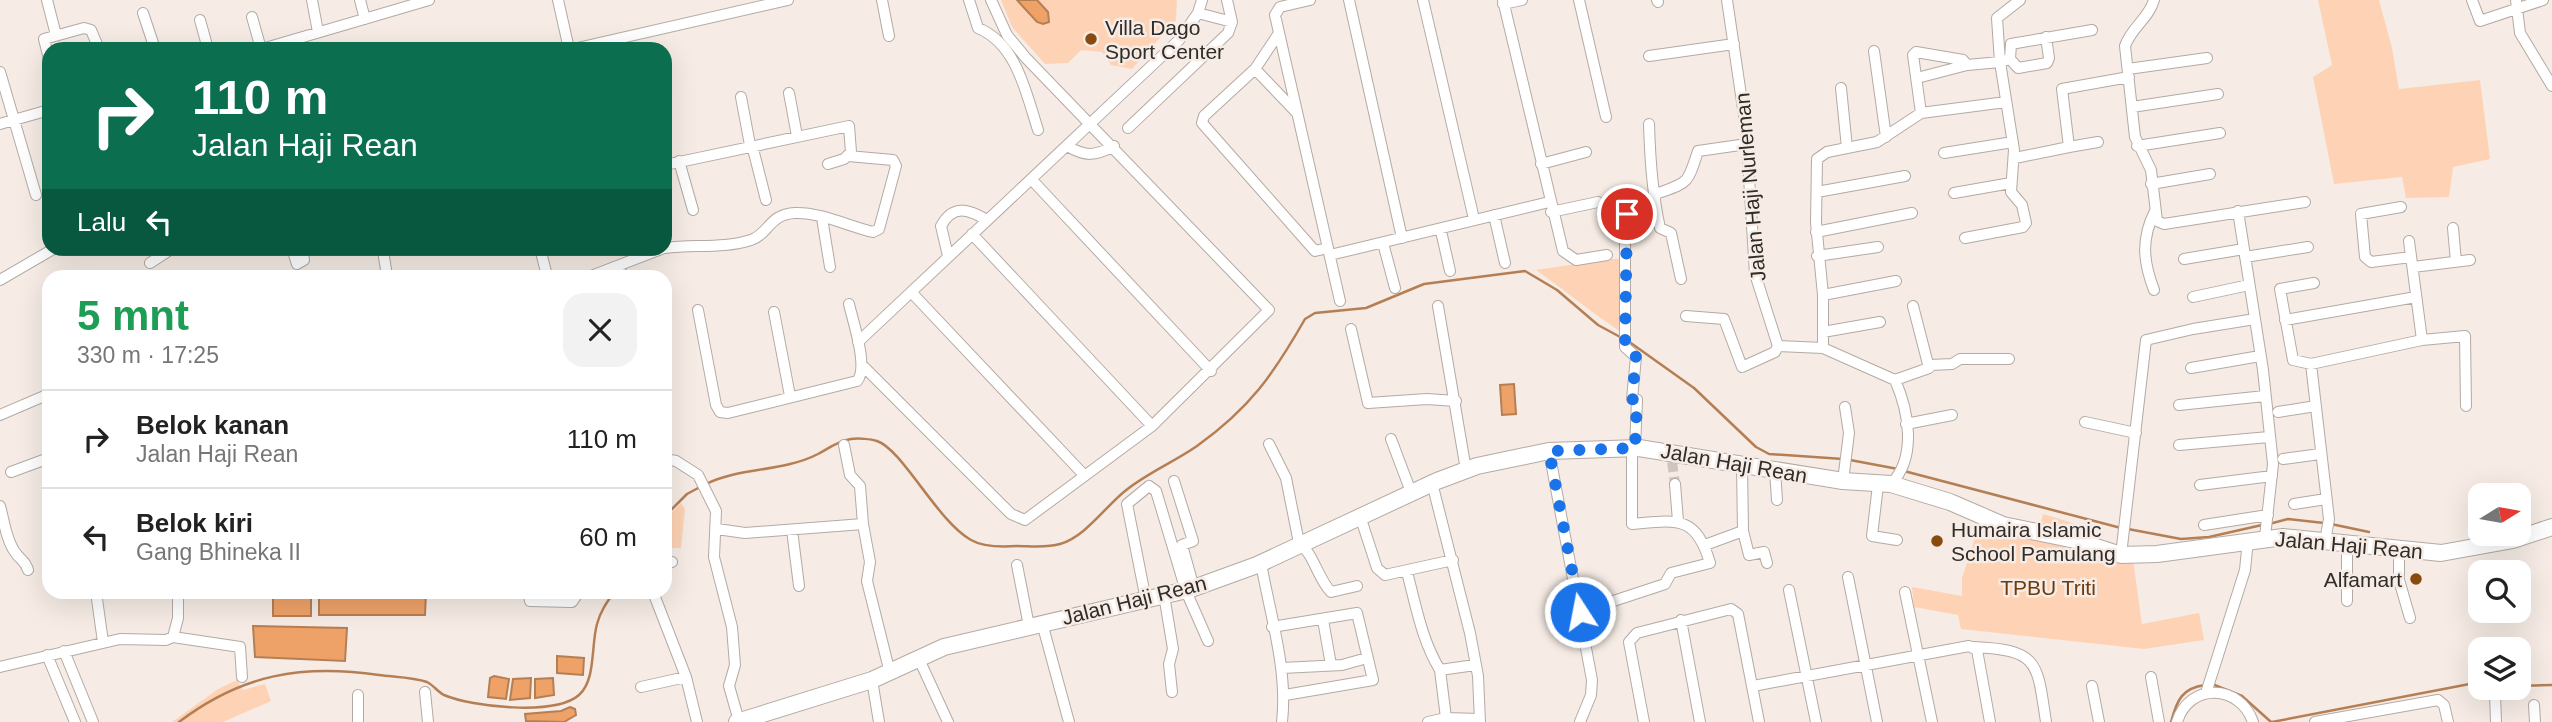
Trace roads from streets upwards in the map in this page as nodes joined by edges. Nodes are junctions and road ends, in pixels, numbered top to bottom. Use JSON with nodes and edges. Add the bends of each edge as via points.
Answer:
{"nodes":[{"id":1,"x":47,"y":0,"type":"edge"},
{"id":2,"x":312,"y":0,"type":"edge"},
{"id":3,"x":360,"y":0,"type":"edge"},
{"id":4,"x":429,"y":0,"type":"edge"},
{"id":5,"x":558,"y":0,"type":"edge"},
{"id":6,"x":882,"y":0,"type":"edge"},
{"id":7,"x":969,"y":0,"type":"edge"},
{"id":8,"x":990,"y":0,"type":"edge"},
{"id":9,"x":1202,"y":0,"type":"edge"},
{"id":10,"x":1227,"y":0,"type":"edge"},
{"id":11,"x":1310,"y":0,"type":"edge"},
{"id":12,"x":1349,"y":0,"type":"edge"},
{"id":13,"x":1423,"y":0,"type":"edge"},
{"id":14,"x":1522,"y":0,"type":"edge"},
{"id":15,"x":1579,"y":0,"type":"edge"},
{"id":16,"x":2020,"y":0,"type":"edge"},
{"id":17,"x":2154,"y":0,"type":"edge"},
{"id":18,"x":2472,"y":0,"type":"edge"},
{"id":19,"x":2543,"y":0,"type":"edge"},
{"id":20,"x":781,"y":1,"type":"edge"},
{"id":21,"x":1731,"y":1,"type":"edge"},
{"id":22,"x":1503,"y":2,"type":"edge"},
{"id":23,"x":2517,"y":4,"type":"edge"},
{"id":24,"x":143,"y":13,"type":"dead end"},
{"id":25,"x":1198,"y":13,"type":"junction"},
{"id":26,"x":252,"y":17,"type":"dead end"},
{"id":27,"x":365,"y":19,"type":"junction"},
{"id":28,"x":200,"y":20,"type":"dead end"},
{"id":29,"x":1232,"y":22,"type":"junction"},
{"id":30,"x":2092,"y":30,"type":"dead end"},
{"id":31,"x":318,"y":32,"type":"junction"},
{"id":32,"x":1279,"y":33,"type":"junction"},
{"id":33,"x":57,"y":35,"type":"junction"},
{"id":34,"x":889,"y":36,"type":"dead end"},
{"id":35,"x":2046,"y":37,"type":"junction"},
{"id":36,"x":44,"y":42,"type":"edge"},
{"id":37,"x":96,"y":42,"type":"edge"},
{"id":38,"x":153,"y":42,"type":"edge"},
{"id":39,"x":206,"y":42,"type":"edge"},
{"id":40,"x":259,"y":42,"type":"edge"},
{"id":41,"x":284,"y":42,"type":"edge"},
{"id":42,"x":569,"y":42,"type":"edge"},
{"id":43,"x":612,"y":42,"type":"edge"},
{"id":44,"x":1734,"y":44,"type":"junction"},
{"id":45,"x":1874,"y":51,"type":"dead end"},
{"id":46,"x":1649,"y":56,"type":"dead end"},
{"id":47,"x":2207,"y":58,"type":"dead end"},
{"id":48,"x":2005,"y":60,"type":"junction"},
{"id":49,"x":1021,"y":61,"type":"junction"},
{"id":50,"x":1967,"y":65,"type":"junction"},
{"id":51,"x":1255,"y":69,"type":"junction"},
{"id":52,"x":0,"y":72,"type":"edge"},
{"id":53,"x":2128,"y":73,"type":"junction"},
{"id":54,"x":1917,"y":78,"type":"junction"},
{"id":55,"x":2552,"y":86,"type":"edge"},
{"id":56,"x":1840,"y":88,"type":"dead end"},
{"id":57,"x":789,"y":93,"type":"dead end"},
{"id":58,"x":2218,"y":94,"type":"dead end"},
{"id":59,"x":741,"y":97,"type":"dead end"},
{"id":60,"x":2006,"y":102,"type":"junction"},
{"id":61,"x":2132,"y":107,"type":"junction"},
{"id":62,"x":42,"y":112,"type":"edge"},
{"id":63,"x":1921,"y":113,"type":"junction"},
{"id":64,"x":1299,"y":115,"type":"junction"},
{"id":65,"x":1606,"y":117,"type":"dead end"},
{"id":66,"x":14,"y":120,"type":"junction"},
{"id":67,"x":0,"y":124,"type":"edge"},
{"id":68,"x":1090,"y":124,"type":"junction"},
{"id":69,"x":1649,"y":124,"type":"dead end"},
{"id":70,"x":1128,"y":128,"type":"dead end"},
{"id":71,"x":1038,"y":130,"type":"dead end"},
{"id":72,"x":2220,"y":133,"type":"dead end"},
{"id":73,"x":797,"y":136,"type":"junction"},
{"id":74,"x":1885,"y":137,"type":"junction"},
{"id":75,"x":2013,"y":142,"type":"junction"},
{"id":76,"x":2098,"y":142,"type":"dead end"},
{"id":77,"x":1747,"y":144,"type":"junction"},
{"id":78,"x":751,"y":145,"type":"junction"},
{"id":79,"x":1068,"y":146,"type":"junction"},
{"id":80,"x":1114,"y":146,"type":"junction"},
{"id":81,"x":2137,"y":146,"type":"junction"},
{"id":82,"x":2069,"y":147,"type":"junction"},
{"id":83,"x":1847,"y":148,"type":"junction"},
{"id":84,"x":1587,"y":152,"type":"dead end"},
{"id":85,"x":1944,"y":153,"type":"dead end"},
{"id":86,"x":848,"y":156,"type":"junction"},
{"id":87,"x":2015,"y":158,"type":"junction"},
{"id":88,"x":679,"y":161,"type":"junction"},
{"id":89,"x":672,"y":163,"type":"edge"},
{"id":90,"x":828,"y":164,"type":"dead end"},
{"id":91,"x":1541,"y":164,"type":"junction"},
{"id":92,"x":2210,"y":174,"type":"dead end"},
{"id":93,"x":1905,"y":176,"type":"dead end"},
{"id":94,"x":1032,"y":180,"type":"junction"},
{"id":95,"x":2011,"y":183,"type":"junction"},
{"id":96,"x":2151,"y":184,"type":"junction"},
{"id":97,"x":1817,"y":192,"type":"junction"},
{"id":98,"x":1954,"y":193,"type":"dead end"},
{"id":99,"x":1656,"y":194,"type":"junction"},
{"id":100,"x":36,"y":195,"type":"dead end"},
{"id":101,"x":766,"y":200,"type":"dead end"},
{"id":102,"x":1598,"y":202,"type":"dead end"},
{"id":103,"x":2305,"y":202,"type":"dead end"},
{"id":104,"x":1550,"y":207,"type":"junction"},
{"id":105,"x":2401,"y":207,"type":"dead end"},
{"id":106,"x":693,"y":210,"type":"dead end"},
{"id":107,"x":2155,"y":211,"type":"junction"},
{"id":108,"x":2238,"y":211,"type":"junction"},
{"id":109,"x":1656,"y":212,"type":"junction"},
{"id":110,"x":1912,"y":214,"type":"dead end"},
{"id":111,"x":1494,"y":215,"type":"junction"},
{"id":112,"x":822,"y":218,"type":"junction"},
{"id":113,"x":1474,"y":219,"type":"junction"},
{"id":114,"x":988,"y":220,"type":"junction"},
{"id":115,"x":2453,"y":228,"type":"dead end"},
{"id":116,"x":1441,"y":231,"type":"junction"},
{"id":117,"x":1816,"y":232,"type":"junction"},
{"id":118,"x":972,"y":234,"type":"junction"},
{"id":119,"x":1402,"y":238,"type":"junction"},
{"id":120,"x":1965,"y":238,"type":"dead end"},
{"id":121,"x":2409,"y":241,"type":"dead end"},
{"id":122,"x":1383,"y":243,"type":"junction"},
{"id":123,"x":1878,"y":247,"type":"dead end"},
{"id":124,"x":2308,"y":247,"type":"dead end"},
{"id":125,"x":672,"y":248,"type":"edge"},
{"id":126,"x":1329,"y":252,"type":"junction"},
{"id":127,"x":2244,"y":253,"type":"junction"},
{"id":128,"x":1607,"y":255,"type":"dead end"},
{"id":129,"x":42,"y":256,"type":"edge"},
{"id":130,"x":160,"y":256,"type":"edge"},
{"id":131,"x":293,"y":256,"type":"edge"},
{"id":132,"x":303,"y":256,"type":"edge"},
{"id":133,"x":644,"y":256,"type":"edge"},
{"id":134,"x":948,"y":256,"type":"junction"},
{"id":135,"x":1817,"y":256,"type":"junction"},
{"id":136,"x":384,"y":257,"type":"dead end"},
{"id":137,"x":2184,"y":259,"type":"dead end"},
{"id":138,"x":2470,"y":260,"type":"dead end"},
{"id":139,"x":2412,"y":262,"type":"junction"},
{"id":140,"x":2456,"y":262,"type":"junction"},
{"id":141,"x":150,"y":263,"type":"dead end"},
{"id":142,"x":1505,"y":263,"type":"dead end"},
{"id":143,"x":830,"y":267,"type":"dead end"},
{"id":144,"x":386,"y":270,"type":"edge"},
{"id":145,"x":607,"y":270,"type":"edge"},
{"id":146,"x":1450,"y":271,"type":"dead end"},
{"id":147,"x":1681,"y":279,"type":"dead end"},
{"id":148,"x":0,"y":280,"type":"edge"},
{"id":149,"x":1896,"y":281,"type":"dead end"},
{"id":150,"x":2314,"y":284,"type":"dead end"},
{"id":151,"x":2249,"y":285,"type":"junction"},
{"id":152,"x":1395,"y":288,"type":"dead end"},
{"id":153,"x":2154,"y":290,"type":"dead end"},
{"id":154,"x":912,"y":293,"type":"junction"},
{"id":155,"x":1823,"y":295,"type":"junction"},
{"id":156,"x":2193,"y":297,"type":"dead end"},
{"id":157,"x":2416,"y":297,"type":"junction"},
{"id":158,"x":1340,"y":300,"type":"dead end"},
{"id":159,"x":849,"y":304,"type":"dead end"},
{"id":160,"x":1438,"y":306,"type":"dead end"},
{"id":161,"x":1913,"y":306,"type":"dead end"},
{"id":162,"x":698,"y":310,"type":"dead end"},
{"id":163,"x":774,"y":312,"type":"dead end"},
{"id":164,"x":1686,"y":316,"type":"dead end"},
{"id":165,"x":2255,"y":319,"type":"junction"},
{"id":166,"x":2285,"y":320,"type":"junction"},
{"id":167,"x":1880,"y":322,"type":"dead end"},
{"id":168,"x":1351,"y":328,"type":"dead end"},
{"id":169,"x":1823,"y":332,"type":"junction"},
{"id":170,"x":2422,"y":340,"type":"junction"},
{"id":171,"x":858,"y":342,"type":"junction"},
{"id":172,"x":1778,"y":346,"type":"junction"},
{"id":173,"x":1823,"y":348,"type":"junction"},
{"id":174,"x":2260,"y":356,"type":"junction"},
{"id":175,"x":2009,"y":359,"type":"dead end"},
{"id":176,"x":2311,"y":364,"type":"junction"},
{"id":177,"x":862,"y":365,"type":"junction"},
{"id":178,"x":1930,"y":365,"type":"junction"},
{"id":179,"x":2191,"y":368,"type":"dead end"},
{"id":180,"x":1211,"y":371,"type":"junction"},
{"id":181,"x":1895,"y":380,"type":"junction"},
{"id":182,"x":790,"y":396,"type":"junction"},
{"id":183,"x":2265,"y":396,"type":"junction"},
{"id":184,"x":42,"y":397,"type":"edge"},
{"id":185,"x":1456,"y":401,"type":"junction"},
{"id":186,"x":2179,"y":405,"type":"dead end"},
{"id":187,"x":2316,"y":406,"type":"junction"},
{"id":188,"x":2466,"y":406,"type":"dead end"},
{"id":189,"x":1845,"y":407,"type":"dead end"},
{"id":190,"x":2278,"y":412,"type":"dead end"},
{"id":191,"x":0,"y":415,"type":"edge"},
{"id":192,"x":1952,"y":415,"type":"dead end"},
{"id":193,"x":2085,"y":422,"type":"dead end"},
{"id":194,"x":1906,"y":424,"type":"junction"},
{"id":195,"x":1152,"y":426,"type":"junction"},
{"id":196,"x":2136,"y":433,"type":"junction"},
{"id":197,"x":2269,"y":436,"type":"junction"},
{"id":198,"x":1391,"y":439,"type":"dead end"},
{"id":199,"x":1269,"y":444,"type":"dead end"},
{"id":200,"x":844,"y":445,"type":"dead end"},
{"id":201,"x":2179,"y":445,"type":"dead end"},
{"id":202,"x":1633,"y":448,"type":"junction"},
{"id":203,"x":1549,"y":451,"type":"junction"},
{"id":204,"x":2320,"y":454,"type":"junction"},
{"id":205,"x":2283,"y":459,"type":"dead end"},
{"id":206,"x":672,"y":460,"type":"edge"},
{"id":207,"x":42,"y":461,"type":"edge"},
{"id":208,"x":1742,"y":464,"type":"junction"},
{"id":209,"x":709,"y":467,"type":"dead end"},
{"id":210,"x":1844,"y":467,"type":"junction"},
{"id":211,"x":1466,"y":470,"type":"junction"},
{"id":212,"x":1776,"y":470,"type":"junction"},
{"id":213,"x":11,"y":472,"type":"dead end"},
{"id":214,"x":1084,"y":475,"type":"junction"},
{"id":215,"x":2272,"y":477,"type":"junction"},
{"id":216,"x":701,"y":481,"type":"junction"},
{"id":217,"x":1174,"y":481,"type":"dead end"},
{"id":218,"x":1889,"y":482,"type":"junction"},
{"id":219,"x":1432,"y":484,"type":"junction"},
{"id":220,"x":1675,"y":484,"type":"tunnel mouth"},
{"id":221,"x":2200,"y":485,"type":"dead end"},
{"id":222,"x":1411,"y":492,"type":"junction"},
{"id":223,"x":2326,"y":499,"type":"junction"},
{"id":224,"x":1777,"y":500,"type":"dead end"},
{"id":225,"x":2294,"y":503,"type":"dead end"},
{"id":226,"x":0,"y":506,"type":"edge"},
{"id":227,"x":1360,"y":516,"type":"junction"},
{"id":228,"x":1678,"y":521,"type":"junction"},
{"id":229,"x":863,"y":524,"type":"junction"},
{"id":230,"x":2204,"y":525,"type":"dead end"},
{"id":231,"x":2552,"y":527,"type":"edge"},
{"id":232,"x":717,"y":529,"type":"junction"},
{"id":233,"x":2262,"y":529,"type":"junction"},
{"id":234,"x":792,"y":530,"type":"junction"},
{"id":235,"x":2327,"y":530,"type":"junction"},
{"id":236,"x":1743,"y":531,"type":"junction"},
{"id":237,"x":1897,"y":540,"type":"dead end"},
{"id":238,"x":1299,"y":543,"type":"junction"},
{"id":239,"x":2347,"y":544,"type":"junction"},
{"id":240,"x":1705,"y":545,"type":"junction"},
{"id":241,"x":2399,"y":550,"type":"junction"},
{"id":242,"x":2121,"y":555,"type":"junction"},
{"id":243,"x":1453,"y":560,"type":"junction"},
{"id":244,"x":1261,"y":563,"type":"junction"},
{"id":245,"x":1767,"y":563,"type":"dead end"},
{"id":246,"x":1017,"y":565,"type":"dead end"},
{"id":247,"x":28,"y":570,"type":"dead end"},
{"id":248,"x":1407,"y":572,"type":"junction"},
{"id":249,"x":1848,"y":577,"type":"dead end"},
{"id":250,"x":799,"y":586,"type":"dead end"},
{"id":251,"x":1357,"y":586,"type":"dead end"},
{"id":252,"x":1190,"y":590,"type":"junction"},
{"id":253,"x":1789,"y":590,"type":"dead end"},
{"id":254,"x":1905,"y":592,"type":"dead end"},
{"id":255,"x":1164,"y":596,"type":"junction"},
{"id":256,"x":97,"y":599,"type":"edge"},
{"id":257,"x":178,"y":599,"type":"edge"},
{"id":258,"x":530,"y":599,"type":"edge"},
{"id":259,"x":574,"y":599,"type":"edge"},
{"id":260,"x":656,"y":599,"type":"edge"},
{"id":261,"x":1146,"y":600,"type":"junction"},
{"id":262,"x":2347,"y":601,"type":"dead end"},
{"id":263,"x":1580,"y":612,"type":"junction"},
{"id":264,"x":2410,"y":618,"type":"dead end"},
{"id":265,"x":1323,"y":620,"type":"junction"},
{"id":266,"x":1681,"y":620,"type":"junction"},
{"id":267,"x":1035,"y":625,"type":"junction"},
{"id":268,"x":1272,"y":626,"type":"junction"},
{"id":269,"x":173,"y":637,"type":"junction"},
{"id":270,"x":1208,"y":641,"type":"dead end"},
{"id":271,"x":103,"y":642,"type":"junction"},
{"id":272,"x":1974,"y":647,"type":"junction"},
{"id":273,"x":64,"y":651,"type":"junction"},
{"id":274,"x":47,"y":654,"type":"junction"},
{"id":275,"x":1920,"y":655,"type":"junction"},
{"id":276,"x":918,"y":657,"type":"junction"},
{"id":277,"x":1367,"y":658,"type":"junction"},
{"id":278,"x":1475,"y":664,"type":"junction"},
{"id":279,"x":1331,"y":665,"type":"junction"},
{"id":280,"x":1866,"y":665,"type":"junction"},
{"id":281,"x":0,"y":667,"type":"edge"},
{"id":282,"x":1282,"y":668,"type":"junction"},
{"id":283,"x":1440,"y":670,"type":"junction"},
{"id":284,"x":890,"y":673,"type":"junction"},
{"id":285,"x":242,"y":677,"type":"dead end"},
{"id":286,"x":685,"y":677,"type":"junction"},
{"id":287,"x":1808,"y":677,"type":"junction"},
{"id":288,"x":2151,"y":677,"type":"dead end"},
{"id":289,"x":872,"y":680,"type":"junction"},
{"id":290,"x":1753,"y":686,"type":"junction"},
{"id":291,"x":2092,"y":686,"type":"dead end"},
{"id":292,"x":641,"y":687,"type":"dead end"},
{"id":293,"x":425,"y":692,"type":"dead end"},
{"id":294,"x":1172,"y":692,"type":"dead end"},
{"id":295,"x":2206,"y":692,"type":"junction"},
{"id":296,"x":358,"y":695,"type":"dead end"},
{"id":297,"x":1285,"y":695,"type":"junction"},
{"id":298,"x":2496,"y":700,"type":"edge"},
{"id":299,"x":2534,"y":705,"type":"dead end"},
{"id":300,"x":2388,"y":709,"type":"junction"},
{"id":301,"x":1446,"y":718,"type":"junction"},
{"id":302,"x":738,"y":721,"type":"edge"},
{"id":303,"x":1479,"y":721,"type":"edge"},
{"id":304,"x":2333,"y":721,"type":"edge"},
{"id":305,"x":75,"y":722,"type":"edge"},
{"id":306,"x":93,"y":722,"type":"edge"},
{"id":307,"x":358,"y":722,"type":"edge"},
{"id":308,"x":428,"y":722,"type":"edge"},
{"id":309,"x":697,"y":722,"type":"edge"},
{"id":310,"x":879,"y":722,"type":"edge"},
{"id":311,"x":948,"y":722,"type":"edge"},
{"id":312,"x":1068,"y":722,"type":"edge"},
{"id":313,"x":1282,"y":722,"type":"edge"},
{"id":314,"x":1428,"y":722,"type":"edge"},
{"id":315,"x":1580,"y":722,"type":"edge"},
{"id":316,"x":1644,"y":722,"type":"edge"},
{"id":317,"x":1700,"y":722,"type":"edge"},
{"id":318,"x":1759,"y":722,"type":"edge"},
{"id":319,"x":1816,"y":722,"type":"edge"},
{"id":320,"x":1877,"y":722,"type":"edge"},
{"id":321,"x":1932,"y":722,"type":"edge"},
{"id":322,"x":1990,"y":722,"type":"edge"},
{"id":323,"x":2046,"y":722,"type":"edge"},
{"id":324,"x":2099,"y":722,"type":"edge"},
{"id":325,"x":2159,"y":722,"type":"edge"},
{"id":326,"x":2176,"y":722,"type":"edge"},
{"id":327,"x":2253,"y":722,"type":"edge"},
{"id":328,"x":2315,"y":722,"type":"edge"},
{"id":329,"x":2390,"y":722,"type":"edge"},
{"id":330,"x":2448,"y":722,"type":"edge"},
{"id":331,"x":2497,"y":722,"type":"edge"},
{"id":332,"x":2535,"y":722,"type":"edge"}],
"edges":[{"from":1,"to":33,"type":"street"},
{"from":2,"to":31,"type":"street"},
{"from":3,"to":27,"type":"street"},
{"from":4,"to":27,"type":"street"},
{"from":5,"to":42,"type":"street"},
{"from":6,"to":34,"type":"street"},
{"from":7,"to":49,"type":"street","via":[[978,28]]},
{"from":8,"to":49,"type":"street"},
{"from":9,"to":25,"type":"street"},
{"from":10,"to":29,"type":"street"},
{"from":11,"to":32,"type":"street","via":[[1277,10]]},
{"from":12,"to":119,"type":"street"},
{"from":13,"to":113,"type":"street"},
{"from":14,"to":22,"type":"street"},
{"from":15,"to":65,"type":"street"},
{"from":16,"to":48,"type":"street","via":[[1997,18]]},
{"from":17,"to":53,"type":"street","via":[[2130,31],[2125,46]]},
{"from":18,"to":23,"type":"street","via":[[2480,21]]},
{"from":19,"to":23,"type":"street"},
{"from":20,"to":43,"type":"street"},
{"from":21,"to":44,"type":"street","name":"Jalan Haji Nurleman"},
{"from":22,"to":91,"type":"street"},
{"from":23,"to":55,"type":"street","via":[[2520,33]]},
{"from":24,"to":38,"type":"street"},
{"from":25,"to":29,"type":"street"},
{"from":25,"to":68,"type":"street","via":[[1179,40]]},
{"from":26,"to":40,"type":"street"},
{"from":27,"to":31,"type":"street"},
{"from":28,"to":39,"type":"street"},
{"from":29,"to":70,"type":"street","via":[[1228,33]]},
{"from":30,"to":35,"type":"street"},
{"from":31,"to":41,"type":"street"},
{"from":32,"to":51,"type":"street"},
{"from":32,"to":64,"type":"street"},
{"from":33,"to":36,"type":"street"},
{"from":33,"to":37,"type":"street","via":[[84,28],[91,30]]},
{"from":35,"to":48,"type":"street","via":[[2011,44]]},
{"from":35,"to":48,"type":"street","via":[[2047,63],[2018,68]]},
{"from":44,"to":46,"type":"street"},
{"from":44,"to":77,"type":"street","name":"Jalan Haji Nurleman"},
{"from":45,"to":74,"type":"street"},
{"from":47,"to":53,"type":"street"},
{"from":48,"to":50,"type":"street"},
{"from":48,"to":60,"type":"street"},
{"from":49,"to":68,"type":"street"},
{"from":49,"to":71,"type":"street"},
{"from":50,"to":54,"type":"street"},
{"from":50,"to":54,"type":"street","via":[[1919,51],[1913,55]]},
{"from":51,"to":64,"type":"street"},
{"from":51,"to":126,"type":"street","via":[[1204,116],[1204,128],[1315,251]]},
{"from":52,"to":66,"type":"street"},
{"from":53,"to":61,"type":"street"},
{"from":53,"to":82,"type":"street","via":[[2062,89]]},
{"from":54,"to":63,"type":"street"},
{"from":56,"to":83,"type":"street"},
{"from":57,"to":73,"type":"street"},
{"from":58,"to":61,"type":"street"},
{"from":59,"to":78,"type":"street"},
{"from":60,"to":63,"type":"street"},
{"from":60,"to":75,"type":"street"},
{"from":61,"to":81,"type":"street"},
{"from":62,"to":66,"type":"street"},
{"from":63,"to":74,"type":"street"},
{"from":64,"to":126,"type":"street"},
{"from":66,"to":67,"type":"street"},
{"from":66,"to":100,"type":"street"},
{"from":68,"to":79,"type":"street"},
{"from":68,"to":80,"type":"street"},
{"from":69,"to":99,"type":"street","via":[[1650,183]]},
{"from":72,"to":81,"type":"street"},
{"from":73,"to":78,"type":"street"},
{"from":73,"to":86,"type":"street","via":[[849,126]]},
{"from":74,"to":83,"type":"street"},
{"from":75,"to":85,"type":"street"},
{"from":75,"to":87,"type":"street"},
{"from":76,"to":82,"type":"street"},
{"from":77,"to":99,"type":"street","via":[[1699,151],[1692,175],[1683,184]]},
{"from":77,"to":172,"type":"street","name":"Jalan Haji Nurleman","via":[[1755,274]]},
{"from":78,"to":88,"type":"street"},
{"from":78,"to":101,"type":"street"},
{"from":79,"to":80,"type":"street","via":[[1084,155]]},
{"from":79,"to":94,"type":"street"},
{"from":80,"to":180,"type":"street","via":[[1269,310]]},
{"from":81,"to":96,"type":"street","via":[[2148,163]]},
{"from":82,"to":87,"type":"street"},
{"from":83,"to":97,"type":"street","via":[[1817,159]]},
{"from":84,"to":91,"type":"street"},
{"from":86,"to":90,"type":"street"},
{"from":86,"to":112,"type":"street","via":[[894,160],[883,221],[873,232]]},
{"from":87,"to":95,"type":"street"},
{"from":88,"to":89,"type":"street"},
{"from":88,"to":106,"type":"street"},
{"from":91,"to":104,"type":"street"},
{"from":92,"to":96,"type":"street"},
{"from":93,"to":97,"type":"street"},
{"from":94,"to":114,"type":"street"},
{"from":94,"to":180,"type":"street"},
{"from":95,"to":98,"type":"street"},
{"from":95,"to":120,"type":"street","via":[[2026,226]]},
{"from":96,"to":107,"type":"street"},
{"from":97,"to":117,"type":"street"},
{"from":99,"to":109,"type":"street"},
{"from":102,"to":104,"type":"street"},
{"from":103,"to":108,"type":"street"},
{"from":104,"to":111,"type":"street"},
{"from":104,"to":128,"type":"street","via":[[1566,255],[1576,260]]},
{"from":105,"to":139,"type":"street","via":[[2364,212],[2360,217],[2365,257],[2371,262]]},
{"from":107,"to":108,"type":"street","via":[[2160,224]]},
{"from":107,"to":153,"type":"street","via":[[2145,230],[2144,249]]},
{"from":108,"to":127,"type":"street"},
{"from":109,"to":147,"type":"street","via":[[1660,228],[1671,233]]},
{"from":109,"to":202,"type":"street","via":[[1627,214],[1626,342],[1636,357]]},
{"from":110,"to":117,"type":"street"},
{"from":111,"to":113,"type":"street"},
{"from":111,"to":142,"type":"street"},
{"from":112,"to":125,"type":"street","via":[[787,214],[768,222],[758,237],[750,240]]},
{"from":112,"to":143,"type":"street"},
{"from":113,"to":116,"type":"street"},
{"from":114,"to":118,"type":"street"},
{"from":114,"to":134,"type":"street","via":[[970,211],[947,215],[941,226]]},
{"from":115,"to":140,"type":"street"},
{"from":116,"to":119,"type":"street"},
{"from":116,"to":146,"type":"street"},
{"from":117,"to":135,"type":"street"},
{"from":118,"to":134,"type":"street"},
{"from":118,"to":195,"type":"street"},
{"from":119,"to":122,"type":"street"},
{"from":121,"to":139,"type":"street"},
{"from":122,"to":126,"type":"street"},
{"from":122,"to":152,"type":"street"},
{"from":123,"to":135,"type":"street"},
{"from":124,"to":127,"type":"street"},
{"from":126,"to":158,"type":"street"},
{"from":127,"to":137,"type":"street"},
{"from":127,"to":151,"type":"street"},
{"from":129,"to":148,"type":"street"},
{"from":130,"to":141,"type":"street"},
{"from":131,"to":132,"type":"street","via":[[297,264]]},
{"from":133,"to":145,"type":"street"},
{"from":134,"to":154,"type":"street"},
{"from":135,"to":155,"type":"street"},
{"from":136,"to":144,"type":"street"},
{"from":138,"to":140,"type":"street"},
{"from":139,"to":140,"type":"street"},
{"from":139,"to":157,"type":"street"},
{"from":149,"to":155,"type":"street"},
{"from":150,"to":166,"type":"street","via":[[2280,289]]},
{"from":151,"to":156,"type":"street"},
{"from":151,"to":165,"type":"street"},
{"from":154,"to":171,"type":"street"},
{"from":154,"to":214,"type":"street"},
{"from":155,"to":169,"type":"street"},
{"from":157,"to":166,"type":"street"},
{"from":157,"to":170,"type":"street"},
{"from":159,"to":171,"type":"street"},
{"from":160,"to":185,"type":"street"},
{"from":161,"to":178,"type":"street"},
{"from":162,"to":182,"type":"street","via":[[720,412]]},
{"from":163,"to":182,"type":"street"},
{"from":164,"to":172,"type":"street","via":[[1724,319],[1742,367],[1775,352]]},
{"from":165,"to":174,"type":"street"},
{"from":165,"to":196,"type":"street","via":[[2146,340]]},
{"from":166,"to":176,"type":"street","via":[[2292,360]]},
{"from":167,"to":169,"type":"street"},
{"from":168,"to":185,"type":"street","via":[[1368,403]]},
{"from":169,"to":173,"type":"street"},
{"from":170,"to":176,"type":"street"},
{"from":170,"to":188,"type":"street","via":[[2466,338]]},
{"from":171,"to":177,"type":"street"},
{"from":172,"to":173,"type":"street"},
{"from":173,"to":181,"type":"street"},
{"from":174,"to":179,"type":"street"},
{"from":174,"to":183,"type":"street"},
{"from":175,"to":178,"type":"street","via":[[1960,359]]},
{"from":176,"to":187,"type":"street"},
{"from":177,"to":182,"type":"street","via":[[857,381]]},
{"from":177,"to":214,"type":"street","via":[[1019,519],[1031,518]]},
{"from":178,"to":181,"type":"street","via":[[1927,371]]},
{"from":180,"to":195,"type":"street"},
{"from":181,"to":194,"type":"street"},
{"from":183,"to":186,"type":"street"},
{"from":183,"to":197,"type":"street"},
{"from":184,"to":191,"type":"street"},
{"from":185,"to":211,"type":"street"},
{"from":187,"to":190,"type":"street"},
{"from":187,"to":204,"type":"street"},
{"from":189,"to":210,"type":"street","via":[[1849,433]]},
{"from":192,"to":194,"type":"street"},
{"from":193,"to":196,"type":"street"},
{"from":194,"to":218,"type":"street","via":[[1908,458]]},
{"from":195,"to":214,"type":"street"},
{"from":196,"to":242,"type":"street"},
{"from":197,"to":201,"type":"street"},
{"from":197,"to":215,"type":"street"},
{"from":198,"to":222,"type":"street"},
{"from":199,"to":238,"type":"street","via":[[1286,478]]},
{"from":200,"to":229,"type":"street","via":[[849,475],[860,486]]},
{"from":202,"to":203,"type":"street","name":"Jalan Haji Rean"},
{"from":202,"to":208,"type":"street","name":"Jalan Haji Rean"},
{"from":202,"to":228,"type":"street","via":[[1632,524]]},
{"from":203,"to":211,"type":"street","name":"Jalan Haji Rean"},
{"from":203,"to":263,"type":"street"},
{"from":204,"to":205,"type":"street"},
{"from":204,"to":223,"type":"street"},
{"from":206,"to":216,"type":"street"},
{"from":207,"to":213,"type":"street"},
{"from":208,"to":212,"type":"street","name":"Jalan Haji Rean"},
{"from":208,"to":236,"type":"street"},
{"from":209,"to":216,"type":"street"},
{"from":210,"to":212,"type":"street","name":"Jalan Haji Rean"},
{"from":210,"to":218,"type":"street","name":"Jalan Haji Rean"},
{"from":211,"to":219,"type":"street","name":"Jalan Haji Rean"},
{"from":212,"to":224,"type":"street"},
{"from":215,"to":221,"type":"street"},
{"from":215,"to":233,"type":"street"},
{"from":216,"to":232,"type":"street","via":[[716,512]]},
{"from":217,"to":252,"type":"street","via":[[1193,541],[1182,545]]},
{"from":218,"to":237,"type":"street","via":[[1872,536]]},
{"from":218,"to":242,"type":"street","name":"Jalan Haji Rean","via":[[2003,526],[2075,540]]},
{"from":219,"to":222,"type":"street","name":"Jalan Haji Rean"},
{"from":219,"to":243,"type":"street"},
{"from":220,"to":228,"type":"street"},
{"from":222,"to":227,"type":"street","name":"Jalan Haji Rean"},
{"from":223,"to":225,"type":"street"},
{"from":223,"to":235,"type":"street"},
{"from":226,"to":247,"type":"street","via":[[12,546]]},
{"from":227,"to":238,"type":"street","name":"Jalan Haji Rean"},
{"from":227,"to":248,"type":"street","via":[[1380,571],[1385,575]]},
{"from":228,"to":240,"type":"street","via":[[1691,525]]},
{"from":229,"to":234,"type":"street"},
{"from":229,"to":284,"type":"street","via":[[870,562],[867,581]]},
{"from":230,"to":233,"type":"street"},
{"from":231,"to":241,"type":"street","name":"Jalan Haji Rean","via":[[2476,548],[2441,553]]},
{"from":232,"to":234,"type":"street","via":[[745,533]]},
{"from":232,"to":302,"type":"street","via":[[715,563],[732,627],[735,665],[729,687]]},
{"from":233,"to":235,"type":"street","name":"Jalan Haji Rean"},
{"from":233,"to":242,"type":"street","name":"Jalan Haji Rean","via":[[2157,554]]},
{"from":233,"to":295,"type":"street"},
{"from":234,"to":250,"type":"street"},
{"from":235,"to":239,"type":"street","name":"Jalan Haji Rean"},
{"from":236,"to":240,"type":"street"},
{"from":236,"to":245,"type":"street","via":[[1749,555],[1764,552]]},
{"from":238,"to":244,"type":"street","name":"Jalan Haji Rean"},
{"from":238,"to":251,"type":"street","via":[[1328,591]]},
{"from":239,"to":241,"type":"street","name":"Jalan Haji Rean"},
{"from":239,"to":262,"type":"street"},
{"from":240,"to":263,"type":"street","via":[[1710,563],[1671,573],[1665,584]]},
{"from":241,"to":264,"type":"street","via":[[2399,580]]},
{"from":243,"to":248,"type":"street"},
{"from":243,"to":278,"type":"street"},
{"from":244,"to":252,"type":"street","name":"Jalan Haji Rean"},
{"from":244,"to":268,"type":"street"},
{"from":246,"to":267,"type":"street"},
{"from":248,"to":283,"type":"street","via":[[1417,622]]},
{"from":249,"to":280,"type":"street"},
{"from":252,"to":255,"type":"street","name":"Jalan Haji Rean"},
{"from":252,"to":261,"type":"street","via":[[1156,491],[1149,486],[1127,503]]},
{"from":252,"to":270,"type":"street"},
{"from":253,"to":287,"type":"street"},
{"from":254,"to":275,"type":"street"},
{"from":255,"to":261,"type":"street","name":"Jalan Haji Rean"},
{"from":255,"to":294,"type":"street","via":[[1173,649],[1168,664]]},
{"from":256,"to":271,"type":"street"},
{"from":257,"to":269,"type":"street"},
{"from":258,"to":259,"type":"street"},
{"from":260,"to":286,"type":"street"},
{"from":261,"to":267,"type":"street","name":"Jalan Haji Rean"},
{"from":263,"to":315,"type":"street","via":[[1592,680]]},
{"from":265,"to":268,"type":"street"},
{"from":265,"to":277,"type":"street","via":[[1357,613]]},
{"from":265,"to":279,"type":"street"},
{"from":266,"to":290,"type":"street","via":[[1735,611]]},
{"from":266,"to":316,"type":"street","via":[[1637,633],[1629,642]]},
{"from":266,"to":317,"type":"street"},
{"from":267,"to":276,"type":"street","name":"Jalan Haji Rean"},
{"from":267,"to":312,"type":"street"},
{"from":268,"to":282,"type":"street"},
{"from":269,"to":271,"type":"street"},
{"from":269,"to":285,"type":"street","via":[[240,646]]},
{"from":271,"to":273,"type":"street"},
{"from":272,"to":275,"type":"street"},
{"from":272,"to":322,"type":"street"},
{"from":272,"to":323,"type":"street","via":[[2002,649],[2031,660],[2039,674]]},
{"from":273,"to":274,"type":"street"},
{"from":273,"to":306,"type":"street"},
{"from":274,"to":281,"type":"street"},
{"from":274,"to":305,"type":"street"},
{"from":275,"to":280,"type":"street"},
{"from":275,"to":321,"type":"street"},
{"from":276,"to":284,"type":"street","name":"Jalan Haji Rean"},
{"from":276,"to":311,"type":"street"},
{"from":277,"to":279,"type":"street"},
{"from":277,"to":297,"type":"street","via":[[1373,681]]},
{"from":278,"to":283,"type":"street"},
{"from":278,"to":303,"type":"street"},
{"from":279,"to":282,"type":"street"},
{"from":280,"to":287,"type":"street"},
{"from":280,"to":320,"type":"street"},
{"from":282,"to":297,"type":"street"},
{"from":283,"to":301,"type":"street"},
{"from":284,"to":289,"type":"street","name":"Jalan Haji Rean"},
{"from":286,"to":292,"type":"street"},
{"from":286,"to":309,"type":"street"},
{"from":287,"to":290,"type":"street"},
{"from":287,"to":319,"type":"street"},
{"from":288,"to":325,"type":"street"},
{"from":289,"to":302,"type":"street","name":"Jalan Haji Rean"},
{"from":289,"to":310,"type":"street"},
{"from":290,"to":318,"type":"street"},
{"from":291,"to":324,"type":"street"},
{"from":293,"to":308,"type":"street"},
{"from":295,"to":326,"type":"street","via":[[2189,701]]},
{"from":295,"to":327,"type":"street","via":[[2238,699]]},
{"from":296,"to":307,"type":"street"},
{"from":297,"to":313,"type":"street"},
{"from":298,"to":331,"type":"street"},
{"from":299,"to":332,"type":"street"},
{"from":300,"to":304,"type":"street"},
{"from":300,"to":329,"type":"street"},
{"from":300,"to":330,"type":"street","via":[[2438,700]]},
{"from":301,"to":303,"type":"street"},
{"from":301,"to":314,"type":"street"},
{"from":304,"to":328,"type":"street"}]}
